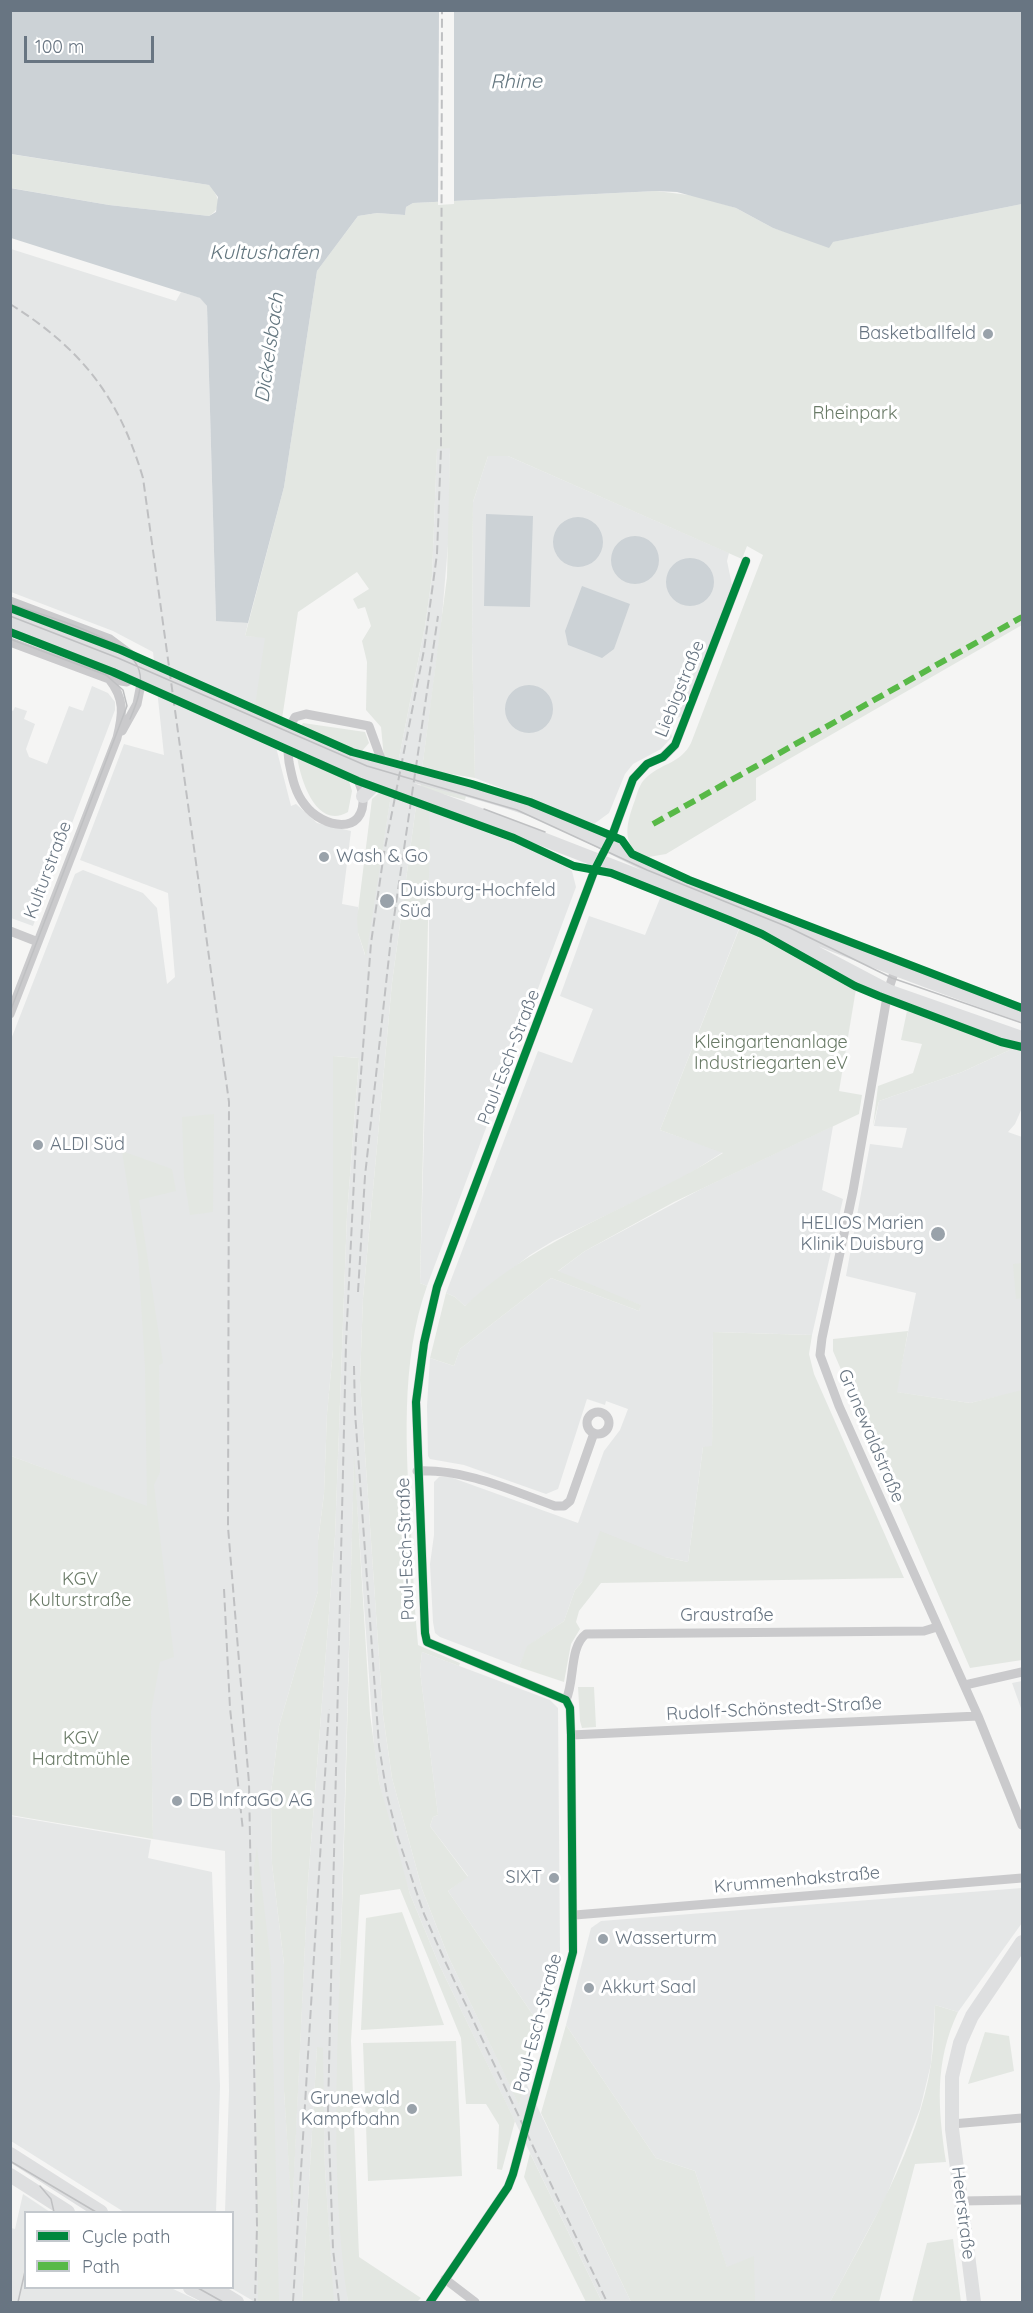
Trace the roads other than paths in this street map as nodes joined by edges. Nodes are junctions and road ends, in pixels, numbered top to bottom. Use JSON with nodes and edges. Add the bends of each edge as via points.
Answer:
{"nodes":[{"id":1,"x":746,"y":561,"type":"dead end"},
{"id":2,"x":10,"y":601,"type":"edge"},
{"id":3,"x":10,"y":613,"type":"edge"},
{"id":4,"x":10,"y":626,"type":"edge"},
{"id":5,"x":10,"y":642,"type":"edge"},
{"id":6,"x":139,"y":662,"type":"junction"},
{"id":7,"x":109,"y":680,"type":"junction"},
{"id":8,"x":117,"y":738,"type":"junction"},
{"id":9,"x":375,"y":743,"type":"junction"},
{"id":10,"x":311,"y":746,"type":"junction"},
{"id":11,"x":356,"y":764,"type":"junction"},
{"id":12,"x":384,"y":767,"type":"junction"},
{"id":13,"x":385,"y":782,"type":"junction"},
{"id":14,"x":363,"y":796,"type":"junction"},
{"id":15,"x":608,"y":845,"type":"junction"},
{"id":16,"x":600,"y":861,"type":"junction"},
{"id":17,"x":10,"y":931,"type":"edge"},
{"id":18,"x":38,"y":942,"type":"junction"},
{"id":19,"x":896,"y":967,"type":"junction"},
{"id":20,"x":888,"y":991,"type":"junction"},
{"id":21,"x":10,"y":1014,"type":"edge"},
{"id":22,"x":1023,"y":1015,"type":"edge"},
{"id":23,"x":1023,"y":1038,"type":"edge"},
{"id":24,"x":594,"y":1433,"type":"dead end"},
{"id":25,"x":417,"y":1471,"type":"junction"},
{"id":26,"x":938,"y":1627,"type":"junction"},
{"id":27,"x":1023,"y":1672,"type":"edge"},
{"id":28,"x":965,"y":1685,"type":"junction"},
{"id":29,"x":566,"y":1700,"type":"junction"},
{"id":30,"x":978,"y":1716,"type":"junction"},
{"id":31,"x":571,"y":1735,"type":"junction"},
{"id":32,"x":1023,"y":1825,"type":"edge"},
{"id":33,"x":1023,"y":1878,"type":"edge"},
{"id":34,"x":575,"y":1915,"type":"junction"},
{"id":35,"x":1023,"y":1942,"type":"edge"},
{"id":36,"x":1023,"y":2118,"type":"edge"},
{"id":37,"x":952,"y":2124,"type":"junction"},
{"id":38,"x":10,"y":2154,"type":"edge"},
{"id":39,"x":10,"y":2175,"type":"edge"},
{"id":40,"x":1023,"y":2200,"type":"edge"},
{"id":41,"x":961,"y":2201,"type":"junction"},
{"id":42,"x":66,"y":2211,"type":"edge"},
{"id":43,"x":99,"y":2211,"type":"edge"},
{"id":44,"x":445,"y":2279,"type":"junction"},
{"id":45,"x":192,"y":2289,"type":"edge"},
{"id":46,"x":216,"y":2289,"type":"edge"},
{"id":47,"x":217,"y":2302,"type":"edge"},
{"id":48,"x":237,"y":2302,"type":"edge"},
{"id":49,"x":430,"y":2302,"type":"edge"},
{"id":50,"x":476,"y":2302,"type":"edge"},
{"id":51,"x":974,"y":2302,"type":"edge"}],
"edges":[{"from":1,"to":15,"type":"street","name":"Liebigstraße","via":[[675,745],[639,770]]},
{"from":2,"to":6,"type":"street","via":[[110,639]]},
{"from":3,"to":10,"type":"street","via":[[120,654]]},
{"from":4,"to":10,"type":"street"},
{"from":5,"to":7,"type":"street"},
{"from":6,"to":7,"type":"street","via":[[131,680]]},
{"from":6,"to":8,"type":"street","via":[[142,691]]},
{"from":7,"to":8,"type":"street","via":[[123,702]]},
{"from":8,"to":18,"type":"street","name":"Kulturstraße"},
{"from":9,"to":11,"type":"street"},
{"from":9,"to":12,"type":"street"},
{"from":9,"to":14,"type":"street","via":[[372,730],[363,723],[306,714],[295,717],[291,723],[288,754],[292,778],[307,808],[332,824],[347,825],[358,817]]},
{"from":10,"to":11,"type":"street"},
{"from":11,"to":12,"type":"street"},
{"from":11,"to":13,"type":"street"},
{"from":11,"to":14,"type":"street"},
{"from":12,"to":15,"type":"street","via":[[507,801]]},
{"from":13,"to":14,"type":"street","via":[[373,786]]},
{"from":13,"to":16,"type":"street"},
{"from":15,"to":16,"type":"street","name":"Paul-Esch-Straße"},
{"from":15,"to":19,"type":"street","via":[[697,888]]},
{"from":16,"to":20,"type":"street","via":[[765,927]]},
{"from":16,"to":25,"type":"street","name":"Paul-Esch-Straße","via":[[432,1303],[416,1402]]},
{"from":17,"to":18,"type":"street"},
{"from":18,"to":21,"type":"street","name":"Kulturstraße"},
{"from":19,"to":20,"type":"street","name":"Grunewaldstraße"},
{"from":19,"to":22,"type":"street"},
{"from":20,"to":23,"type":"street"},
{"from":20,"to":26,"type":"street","name":"Grunewaldstraße","via":[[820,1354],[839,1406]]},
{"from":24,"to":25,"type":"street","via":[[570,1501],[564,1506],[462,1473]]},
{"from":25,"to":29,"type":"street","name":"Paul-Esch-Straße","via":[[427,1642]]},
{"from":26,"to":28,"type":"street","name":"Grunewaldstraße"},
{"from":26,"to":29,"type":"street","name":"Graustraße","via":[[924,1631],[586,1634],[577,1647]]},
{"from":27,"to":28,"type":"street"},
{"from":28,"to":30,"type":"street","name":"Grunewaldstraße"},
{"from":29,"to":31,"type":"street","name":"Paul-Esch-Straße"},
{"from":30,"to":31,"type":"street","name":"Rudolf-Schönstedt-Straße"},
{"from":30,"to":32,"type":"street","name":"Grunewaldstraße"},
{"from":31,"to":34,"type":"street","name":"Paul-Esch-Straße"},
{"from":33,"to":34,"type":"street","name":"Krummenhakstraße"},
{"from":34,"to":44,"type":"street","name":"Paul-Esch-Straße","via":[[573,1952],[513,2174]]},
{"from":35,"to":37,"type":"street","name":"Heerstraße","via":[[983,1995],[960,2043],[952,2077]]},
{"from":36,"to":37,"type":"street"},
{"from":37,"to":41,"type":"street","name":"Heerstraße"},
{"from":38,"to":43,"type":"street"},
{"from":39,"to":42,"type":"street"},
{"from":40,"to":41,"type":"street"},
{"from":41,"to":51,"type":"street","name":"Heerstraße"},
{"from":44,"to":49,"type":"street","name":"Paul-Esch-Straße"},
{"from":44,"to":50,"type":"street"},
{"from":45,"to":47,"type":"street"},
{"from":46,"to":48,"type":"street"}]}
